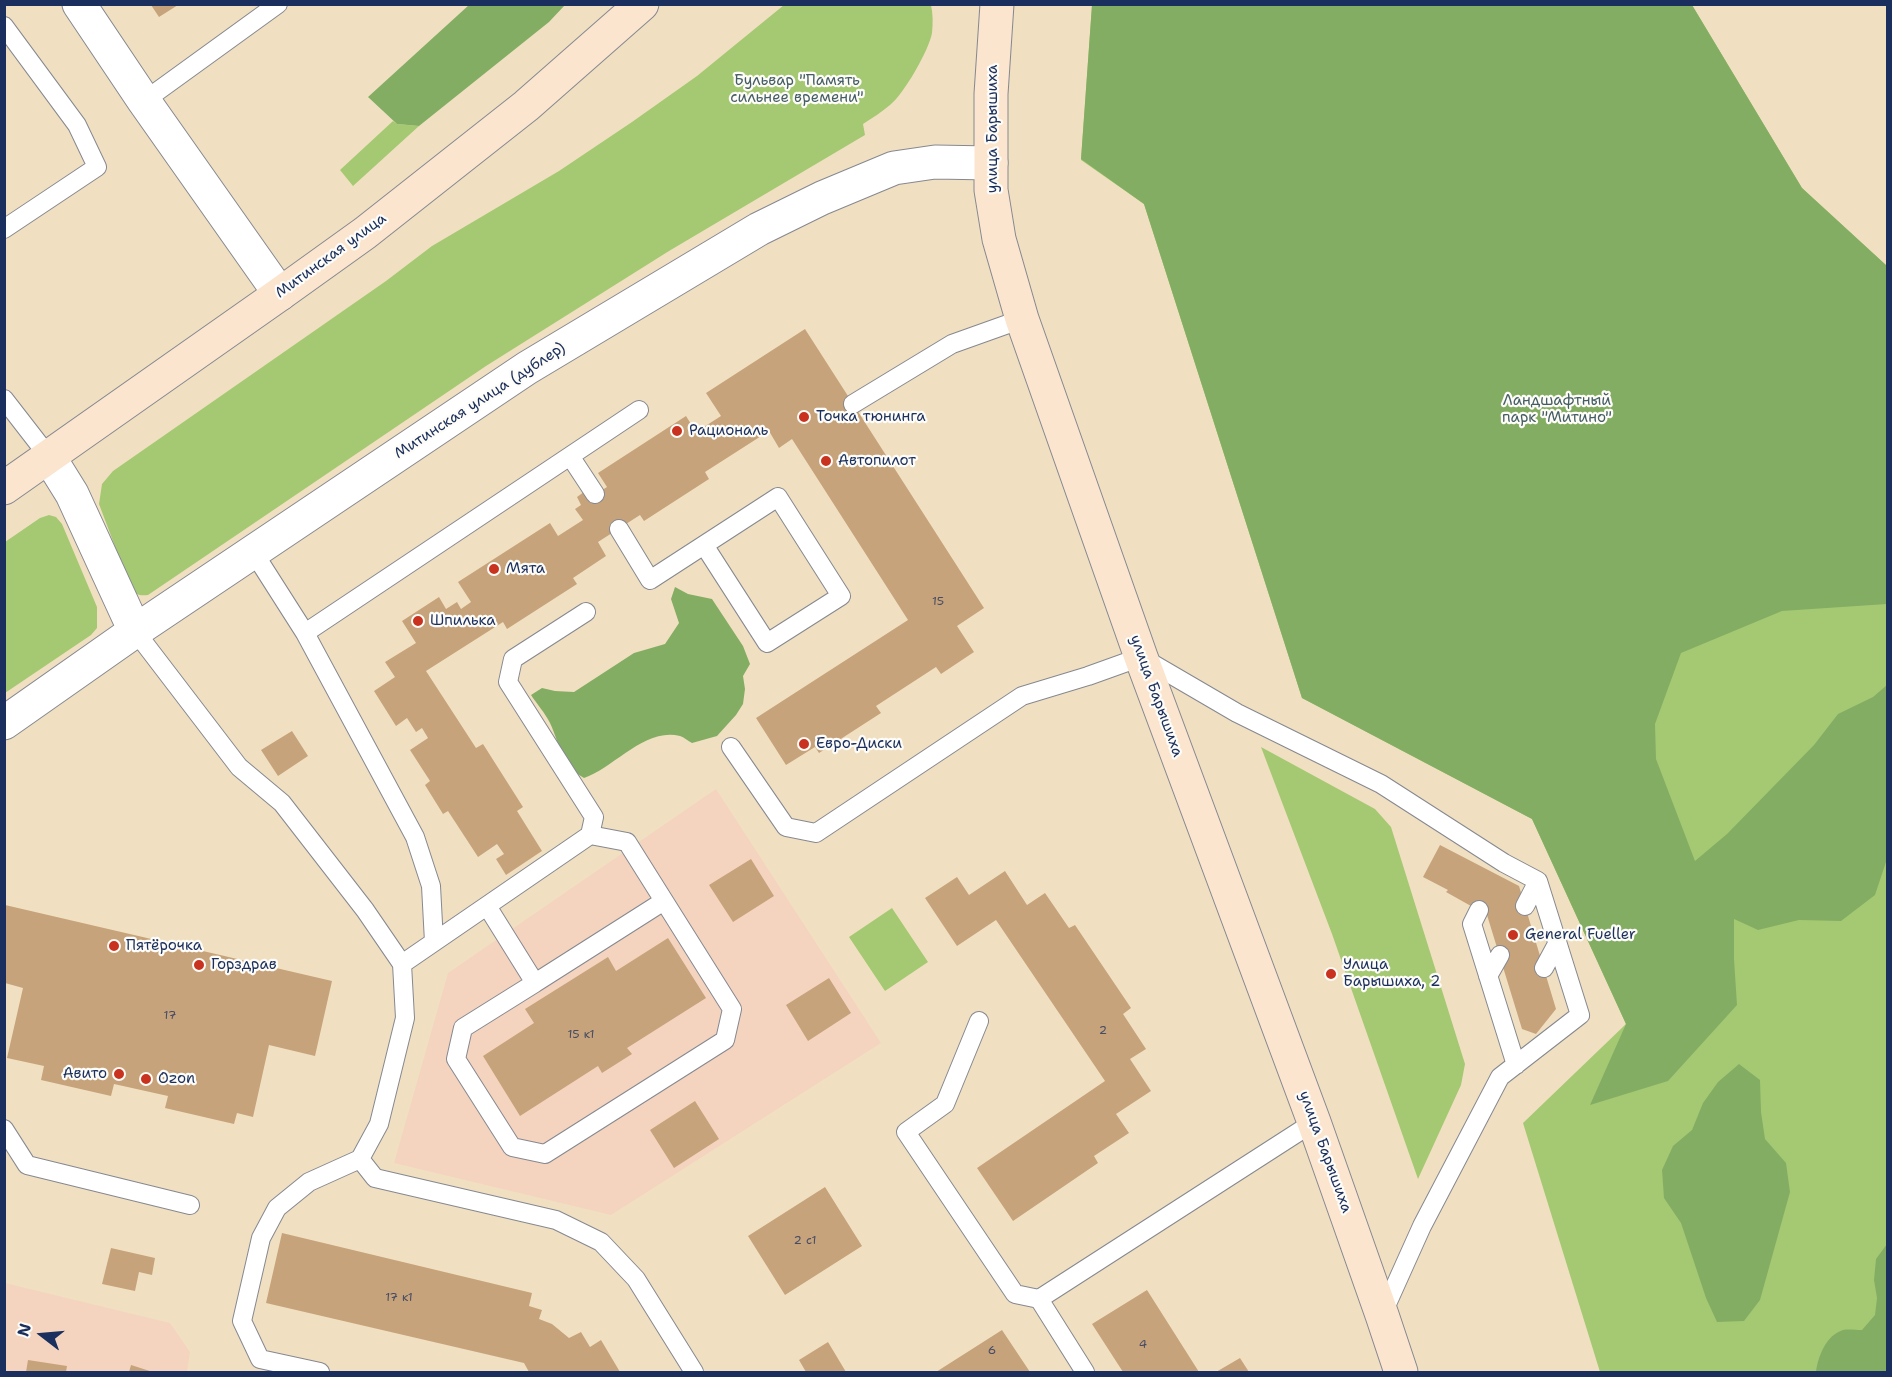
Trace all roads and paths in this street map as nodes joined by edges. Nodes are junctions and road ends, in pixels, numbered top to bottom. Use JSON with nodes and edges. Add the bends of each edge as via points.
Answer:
{"nodes":[{"id":1,"x":79,"y":4,"type":"edge"},
{"id":2,"x":642,"y":4,"type":"edge"},
{"id":3,"x":971,"y":4,"type":"edge"},
{"id":4,"x":997,"y":4,"type":"edge"},
{"id":5,"x":273,"y":6,"type":"edge"},
{"id":6,"x":4,"y":26,"type":"edge"},
{"id":7,"x":993,"y":60,"type":"junction"},
{"id":8,"x":144,"y":101,"type":"junction"},
{"id":9,"x":991,"y":163,"type":"junction"},
{"id":10,"x":4,"y":229,"type":"edge"},
{"id":11,"x":280,"y":294,"type":"junction"},
{"id":12,"x":1022,"y":319,"type":"junction"},
{"id":13,"x":4,"y":399,"type":"edge"},
{"id":14,"x":853,"y":405,"type":"dead end"},
{"id":15,"x":639,"y":410,"type":"dead end"},
{"id":16,"x":570,"y":456,"type":"junction"},
{"id":17,"x":49,"y":457,"type":"junction"},
{"id":18,"x":4,"y":488,"type":"edge"},
{"id":19,"x":595,"y":494,"type":"dead end"},
{"id":20,"x":619,"y":529,"type":"dead end"},
{"id":21,"x":704,"y":545,"type":"junction"},
{"id":22,"x":254,"y":553,"type":"junction"},
{"id":23,"x":586,"y":612,"type":"dead end"},
{"id":24,"x":135,"y":631,"type":"junction"},
{"id":25,"x":305,"y":633,"type":"junction"},
{"id":26,"x":1141,"y":657,"type":"junction"},
{"id":27,"x":4,"y":723,"type":"edge"},
{"id":28,"x":731,"y":747,"type":"dead end"},
{"id":29,"x":590,"y":835,"type":"junction"},
{"id":30,"x":1538,"y":881,"type":"junction"},
{"id":31,"x":664,"y":901,"type":"junction"},
{"id":32,"x":487,"y":906,"type":"junction"},
{"id":33,"x":1525,"y":906,"type":"dead end"},
{"id":34,"x":1479,"y":910,"type":"dead end"},
{"id":35,"x":434,"y":942,"type":"junction"},
{"id":36,"x":1557,"y":944,"type":"junction"},
{"id":37,"x":1500,"y":955,"type":"dead end"},
{"id":38,"x":402,"y":964,"type":"junction"},
{"id":39,"x":1544,"y":968,"type":"dead end"},
{"id":40,"x":1488,"y":976,"type":"junction"},
{"id":41,"x":535,"y":982,"type":"junction"},
{"id":42,"x":1518,"y":1016,"type":"dead end"},
{"id":43,"x":979,"y":1021,"type":"dead end"},
{"id":44,"x":1507,"y":1038,"type":"junction"},
{"id":45,"x":1516,"y":1065,"type":"junction"},
{"id":46,"x":1314,"y":1122,"type":"junction"},
{"id":47,"x":5,"y":1131,"type":"edge"},
{"id":48,"x":360,"y":1159,"type":"junction"},
{"id":49,"x":190,"y":1205,"type":"dead end"},
{"id":50,"x":1039,"y":1299,"type":"junction"},
{"id":51,"x":1383,"y":1315,"type":"junction"},
{"id":52,"x":259,"y":1366,"type":"edge"},
{"id":53,"x":320,"y":1372,"type":"edge"},
{"id":54,"x":694,"y":1372,"type":"edge"},
{"id":55,"x":1085,"y":1372,"type":"edge"},
{"id":56,"x":1401,"y":1372,"type":"edge"}],
"edges":[{"from":1,"to":8,"type":"street"},
{"from":2,"to":11,"type":"main road","name":"Митинская улица","via":[[526,106]]},
{"from":3,"to":7,"type":"main road"},
{"from":4,"to":7,"type":"main road","name":"улица Барышиха"},
{"from":5,"to":8,"type":"lane"},
{"from":6,"to":10,"type":"lane","via":[[76,125],[97,167]]},
{"from":7,"to":9,"type":"main road","name":"улица Барышиха"},
{"from":8,"to":11,"type":"street"},
{"from":9,"to":12,"type":"main road","name":"улица Барышиха","via":[[999,239]]},
{"from":9,"to":22,"type":"street","name":"Митинская улица (дублер)","via":[[935,162],[894,168],[759,229],[527,368]]},
{"from":11,"to":17,"type":"main road","name":"Митинская улица"},
{"from":12,"to":14,"type":"lane","via":[[952,344]]},
{"from":12,"to":26,"type":"main road","name":"улица Барышиха"},
{"from":13,"to":17,"type":"lane"},
{"from":15,"to":16,"type":"lane"},
{"from":16,"to":19,"type":"lane"},
{"from":16,"to":25,"type":"lane"},
{"from":17,"to":18,"type":"main road","name":"Митинская улица"},
{"from":17,"to":24,"type":"street","via":[[72,494]]},
{"from":20,"to":21,"type":"lane","via":[[650,580]]},
{"from":21,"to":21,"type":"lane","via":[[778,497],[841,596],[767,644]]},
{"from":22,"to":24,"type":"street","name":"Митинская улица (дублер)"},
{"from":22,"to":25,"type":"lane"},
{"from":23,"to":29,"type":"lane","via":[[513,659],[508,682],[594,817]]},
{"from":24,"to":27,"type":"street","name":"Митинская улица (дублер)"},
{"from":24,"to":38,"type":"lane","via":[[239,767],[282,803]]},
{"from":25,"to":35,"type":"lane","via":[[415,837],[431,886]]},
{"from":26,"to":28,"type":"lane","via":[[1022,696],[816,833],[786,827]]},
{"from":26,"to":30,"type":"lane","via":[[1237,713],[1381,784],[1501,869]]},
{"from":26,"to":46,"type":"main road","name":"улица Барышиха"},
{"from":29,"to":31,"type":"lane","via":[[627,842]]},
{"from":29,"to":32,"type":"lane"},
{"from":30,"to":33,"type":"lane"},
{"from":30,"to":36,"type":"lane"},
{"from":31,"to":41,"type":"lane"},
{"from":31,"to":41,"type":"lane","via":[[732,1009],[725,1040],[545,1154],[512,1147],[456,1059],[464,1028]]},
{"from":32,"to":35,"type":"lane"},
{"from":32,"to":41,"type":"lane"},
{"from":34,"to":40,"type":"lane","via":[[1472,924]]},
{"from":35,"to":38,"type":"lane"},
{"from":36,"to":39,"type":"lane"},
{"from":36,"to":45,"type":"lane","via":[[1580,1015]]},
{"from":37,"to":40,"type":"lane"},
{"from":38,"to":48,"type":"lane","via":[[405,1018],[379,1124]]},
{"from":40,"to":44,"type":"lane"},
{"from":42,"to":44,"type":"lane"},
{"from":43,"to":50,"type":"lane","via":[[945,1104],[906,1132],[1015,1294]]},
{"from":44,"to":45,"type":"lane"},
{"from":45,"to":51,"type":"lane","via":[[1500,1077],[1422,1226]]},
{"from":46,"to":50,"type":"lane"},
{"from":46,"to":51,"type":"main road","name":"улица Барышиха"},
{"from":47,"to":49,"type":"lane","via":[[27,1165]]},
{"from":48,"to":52,"type":"lane","via":[[309,1182],[277,1208],[261,1238],[242,1321]]},
{"from":48,"to":54,"type":"lane","via":[[375,1178],[556,1220],[601,1242],[636,1279]]},
{"from":50,"to":55,"type":"lane"},
{"from":51,"to":56,"type":"main road","name":"улица Барышиха"},
{"from":52,"to":53,"type":"lane"}]}
